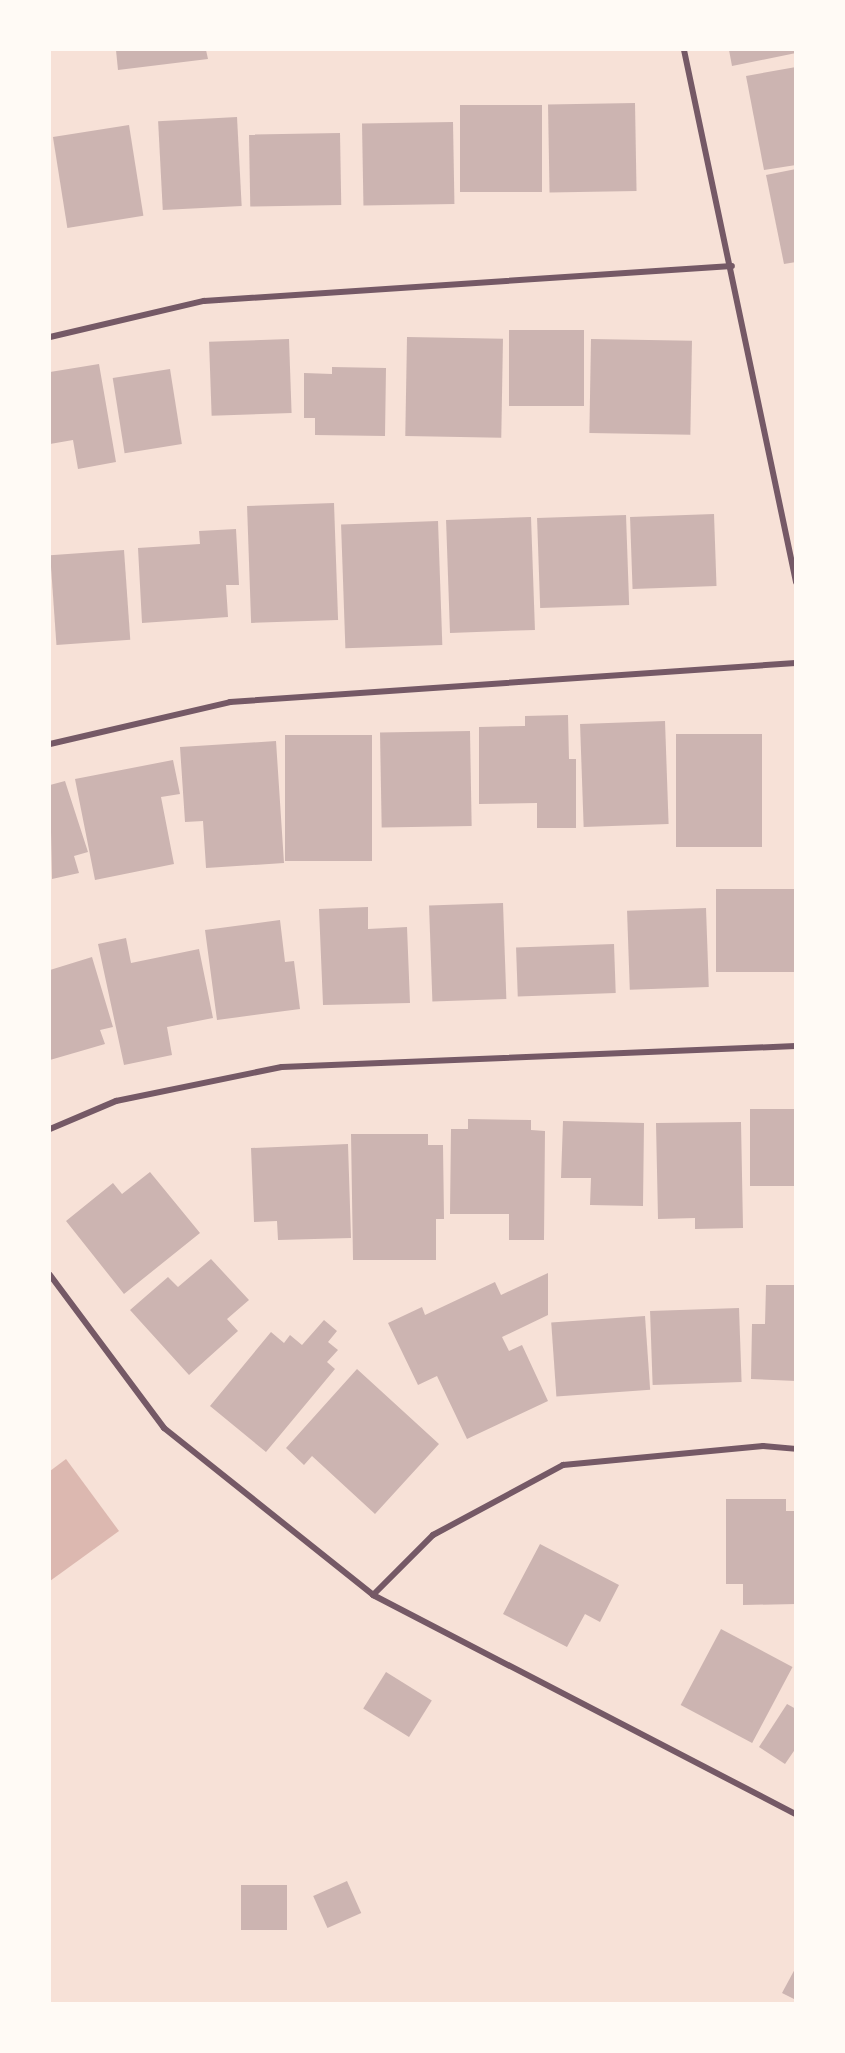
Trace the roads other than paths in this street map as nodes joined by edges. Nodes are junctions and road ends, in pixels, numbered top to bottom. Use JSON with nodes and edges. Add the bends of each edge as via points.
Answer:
{"nodes":[{"id":1,"x":684,"y":50,"type":"edge"},
{"id":2,"x":732,"y":266,"type":"junction"},
{"id":3,"x":50,"y":337,"type":"edge"},
{"id":4,"x":795,"y":582,"type":"edge"},
{"id":5,"x":795,"y":663,"type":"edge"},
{"id":6,"x":50,"y":744,"type":"edge"},
{"id":7,"x":795,"y":1046,"type":"edge"},
{"id":8,"x":50,"y":1129,"type":"edge"},
{"id":9,"x":50,"y":1275,"type":"edge"},
{"id":10,"x":795,"y":1449,"type":"edge"},
{"id":11,"x":373,"y":1595,"type":"junction"},
{"id":12,"x":795,"y":1814,"type":"edge"}],
"edges":[{"from":1,"to":2,"type":"street"},
{"from":2,"to":3,"type":"street","via":[[204,300]]},
{"from":2,"to":4,"type":"street"},
{"from":5,"to":6,"type":"street","via":[[230,702]]},
{"from":7,"to":8,"type":"street","via":[[282,1067],[116,1101]]},
{"from":9,"to":11,"type":"street","via":[[164,1428]]},
{"from":10,"to":11,"type":"street","via":[[763,1446],[563,1465],[433,1535]]},
{"from":11,"to":12,"type":"street"}]}
